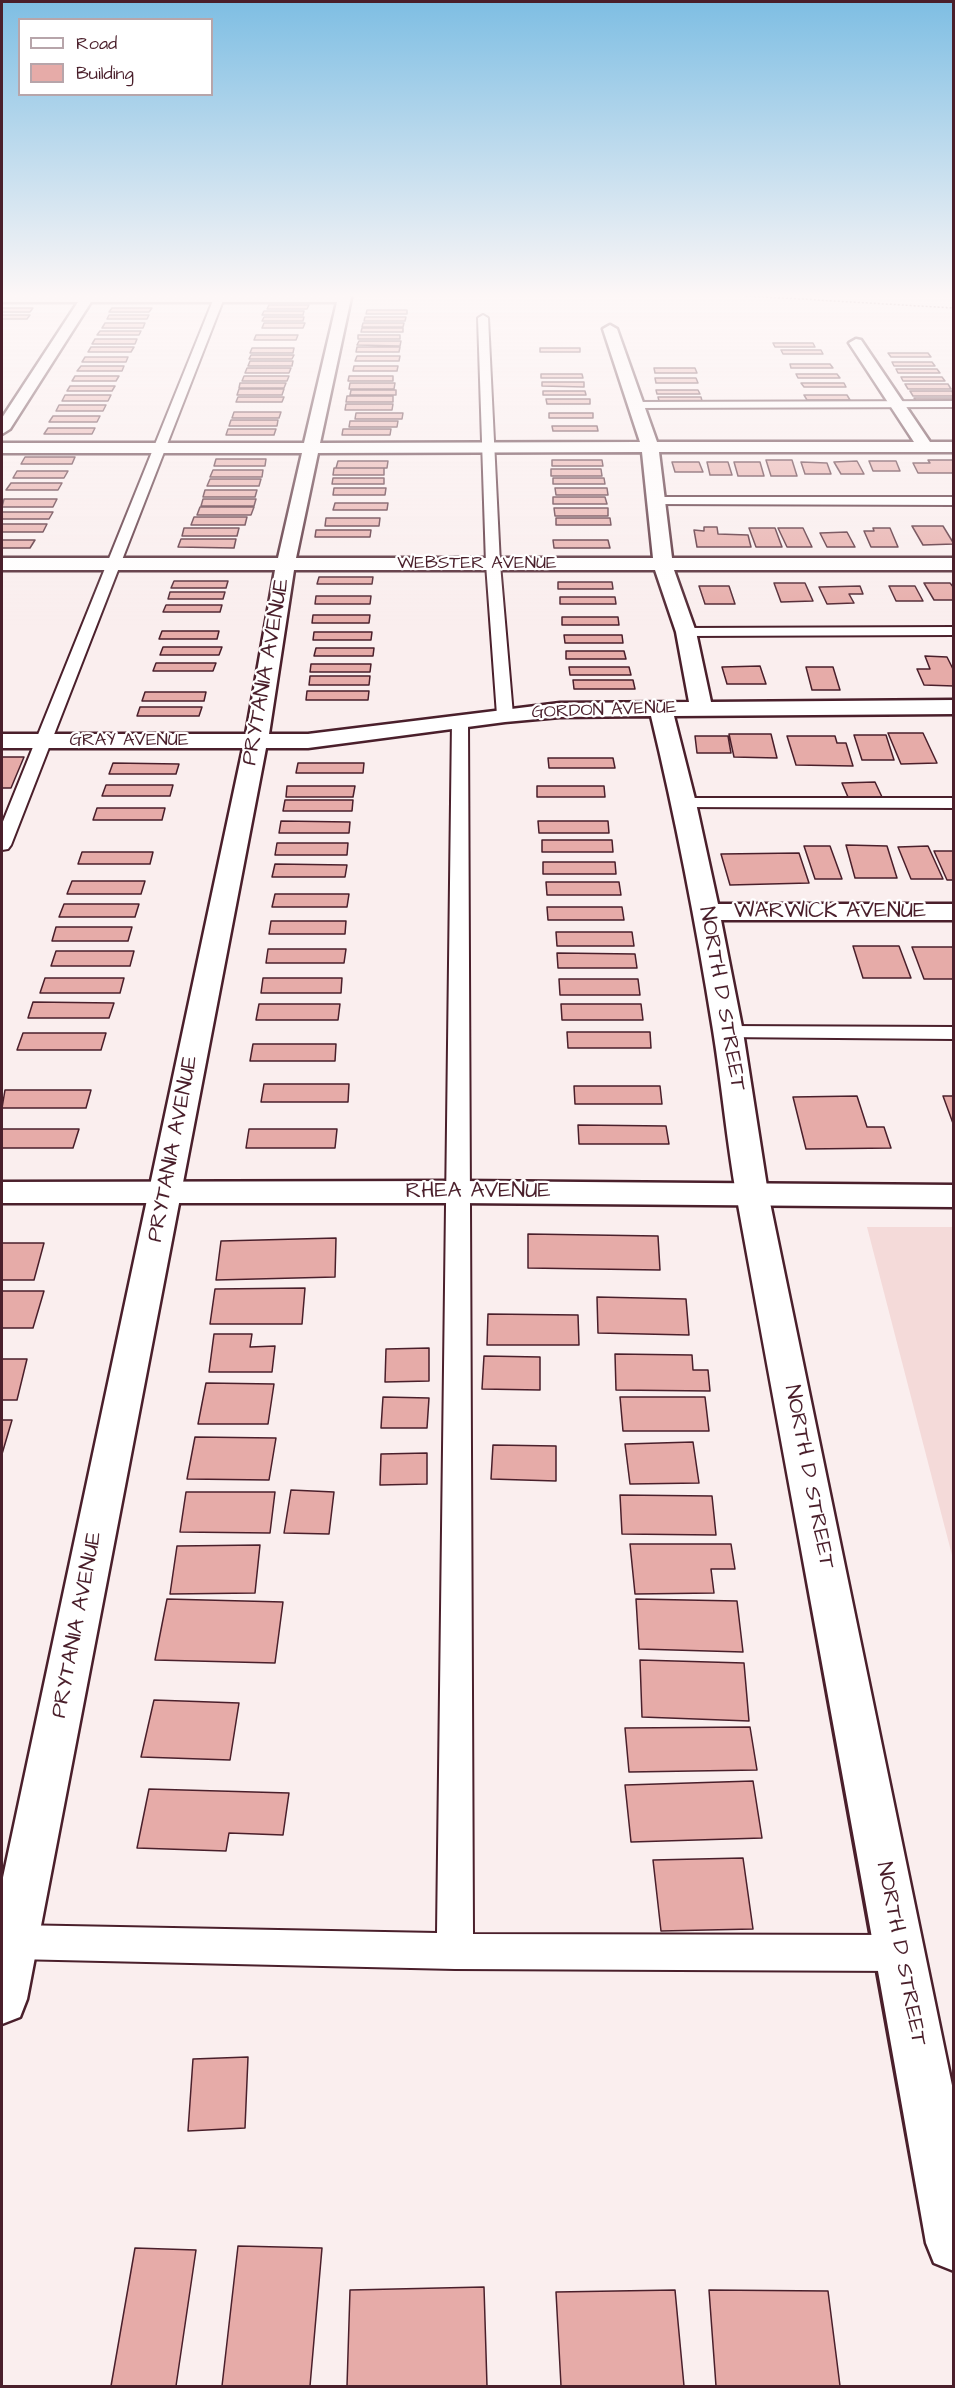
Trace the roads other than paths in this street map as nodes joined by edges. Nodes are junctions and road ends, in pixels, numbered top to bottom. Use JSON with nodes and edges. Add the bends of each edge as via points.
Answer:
{"nodes":[{"id":1,"x":17,"y":405,"type":"edge"},
{"id":2,"x":177,"y":405,"type":"edge"},
{"id":3,"x":320,"y":405,"type":"edge"},
{"id":4,"x":488,"y":405,"type":"edge"},
{"id":5,"x":636,"y":405,"type":"edge"},
{"id":6,"x":896,"y":405,"type":"edge"},
{"id":7,"x":2,"y":429,"type":"edge"},
{"id":8,"x":161,"y":447,"type":"junction"},
{"id":9,"x":490,"y":447,"type":"junction"},
{"id":10,"x":650,"y":447,"type":"junction"},
{"id":11,"x":925,"y":447,"type":"junction"},
{"id":12,"x":954,"y":447,"type":"edge"},
{"id":13,"x":2,"y":448,"type":"edge"},
{"id":14,"x":310,"y":448,"type":"junction"},
{"id":15,"x":656,"y":501,"type":"junction"},
{"id":16,"x":954,"y":501,"type":"edge"},
{"id":17,"x":286,"y":563,"type":"junction"},
{"id":18,"x":2,"y":564,"type":"edge"},
{"id":19,"x":115,"y":564,"type":"junction"},
{"id":20,"x":494,"y":564,"type":"junction"},
{"id":21,"x":663,"y":564,"type":"junction"},
{"id":22,"x":954,"y":564,"type":"edge"},
{"id":23,"x":954,"y":631,"type":"edge"},
{"id":24,"x":686,"y":632,"type":"junction"},
{"id":25,"x":954,"y":707,"type":"edge"},
{"id":26,"x":701,"y":708,"type":"junction"},
{"id":27,"x":661,"y":710,"type":"junction"},
{"id":28,"x":505,"y":715,"type":"junction"},
{"id":29,"x":460,"y":721,"type":"junction"},
{"id":30,"x":2,"y":741,"type":"edge"},
{"id":31,"x":44,"y":741,"type":"junction"},
{"id":32,"x":256,"y":742,"type":"junction"},
{"id":33,"x":684,"y":803,"type":"junction"},
{"id":34,"x":954,"y":804,"type":"edge"},
{"id":35,"x":2,"y":845,"type":"edge"},
{"id":36,"x":706,"y":912,"type":"junction"},
{"id":37,"x":954,"y":912,"type":"edge"},
{"id":38,"x":728,"y":1032,"type":"junction"},
{"id":39,"x":954,"y":1033,"type":"edge"},
{"id":40,"x":165,"y":1191,"type":"junction"},
{"id":41,"x":2,"y":1192,"type":"edge"},
{"id":42,"x":458,"y":1192,"type":"junction"},
{"id":43,"x":752,"y":1194,"type":"junction"},
{"id":44,"x":954,"y":1196,"type":"edge"},
{"id":45,"x":14,"y":1942,"type":"junction"},
{"id":46,"x":455,"y":1951,"type":"junction"},
{"id":47,"x":901,"y":1953,"type":"junction"},
{"id":48,"x":2,"y":1999,"type":"edge"},
{"id":49,"x":954,"y":2243,"type":"edge"}],
"edges":[{"from":1,"to":7,"type":"street"},
{"from":2,"to":8,"type":"lane"},
{"from":3,"to":14,"type":"street","name":"PRYTANIA AVENUE"},
{"from":4,"to":9,"type":"lane"},
{"from":5,"to":10,"type":"street"},
{"from":6,"to":11,"type":"street"},
{"from":8,"to":13,"type":"street"},
{"from":8,"to":14,"type":"street"},
{"from":8,"to":19,"type":"lane"},
{"from":9,"to":10,"type":"street"},
{"from":9,"to":14,"type":"street"},
{"from":9,"to":20,"type":"lane"},
{"from":10,"to":11,"type":"street"},
{"from":10,"to":15,"type":"street"},
{"from":11,"to":12,"type":"street"},
{"from":14,"to":17,"type":"street","name":"PRYTANIA AVENUE"},
{"from":15,"to":16,"type":"lane"},
{"from":15,"to":21,"type":"street"},
{"from":17,"to":19,"type":"street","name":"WEBSTER AVENUE"},
{"from":17,"to":20,"type":"street","name":"WEBSTER AVENUE"},
{"from":17,"to":32,"type":"street","name":"PRYTANIA AVENUE"},
{"from":18,"to":19,"type":"street","name":"WEBSTER AVENUE"},
{"from":19,"to":31,"type":"lane"},
{"from":20,"to":21,"type":"street","name":"WEBSTER AVENUE"},
{"from":20,"to":28,"type":"lane"},
{"from":21,"to":22,"type":"street","name":"WEBSTER AVENUE"},
{"from":21,"to":24,"type":"street"},
{"from":23,"to":24,"type":"lane"},
{"from":24,"to":26,"type":"street"},
{"from":25,"to":26,"type":"street","name":"GORDON AVENUE"},
{"from":26,"to":27,"type":"street","name":"GORDON AVENUE"},
{"from":27,"to":28,"type":"street","name":"GORDON AVENUE","via":[[560,710]]},
{"from":27,"to":33,"type":"street","name":"NORTH D STREET"},
{"from":28,"to":29,"type":"street","name":"GORDON AVENUE"},
{"from":29,"to":32,"type":"street","name":"GORDON AVENUE","via":[[308,741]]},
{"from":29,"to":42,"type":"lane"},
{"from":30,"to":31,"type":"street","name":"GRAY AVENUE"},
{"from":31,"to":32,"type":"street","name":"GRAY AVENUE"},
{"from":31,"to":35,"type":"lane"},
{"from":32,"to":40,"type":"street","name":"PRYTANIA AVENUE"},
{"from":33,"to":34,"type":"lane"},
{"from":33,"to":36,"type":"street","name":"NORTH D STREET"},
{"from":36,"to":37,"type":"street","name":"WARWICK AVENUE"},
{"from":36,"to":38,"type":"street","name":"NORTH D STREET"},
{"from":38,"to":39,"type":"lane"},
{"from":38,"to":43,"type":"street","name":"NORTH D STREET"},
{"from":40,"to":41,"type":"street","name":"RHEA AVENUE"},
{"from":40,"to":42,"type":"street","name":"RHEA AVENUE"},
{"from":40,"to":45,"type":"street","name":"PRYTANIA AVENUE"},
{"from":42,"to":43,"type":"street","name":"RHEA AVENUE"},
{"from":42,"to":46,"type":"lane"},
{"from":43,"to":44,"type":"street","name":"RHEA AVENUE"},
{"from":43,"to":47,"type":"street","name":"NORTH D STREET"},
{"from":45,"to":46,"type":"lane"},
{"from":45,"to":48,"type":"street","name":"PRYTANIA AVENUE"},
{"from":46,"to":47,"type":"lane"},
{"from":47,"to":49,"type":"street","name":"NORTH D STREET"}]}
